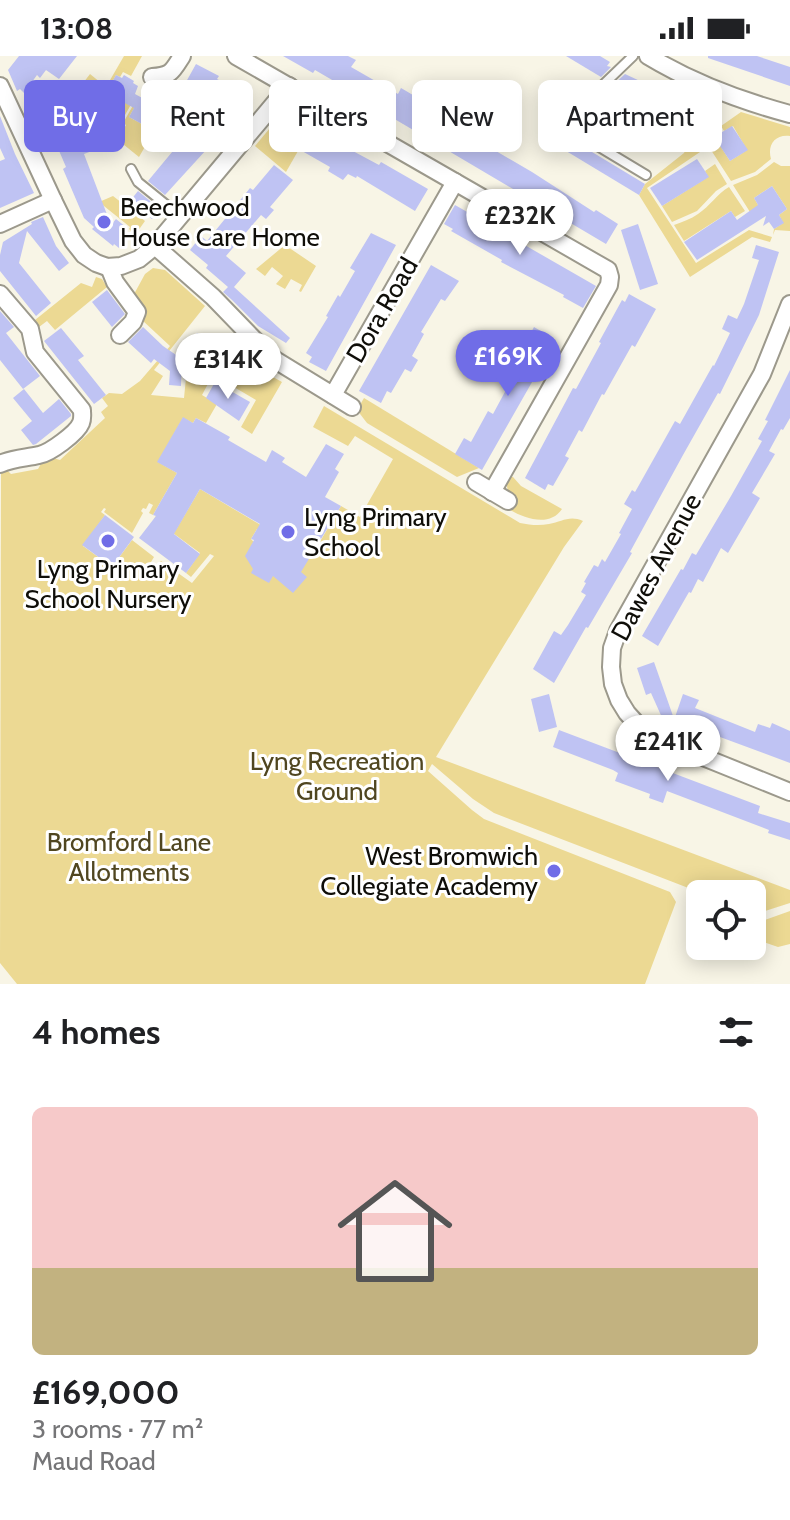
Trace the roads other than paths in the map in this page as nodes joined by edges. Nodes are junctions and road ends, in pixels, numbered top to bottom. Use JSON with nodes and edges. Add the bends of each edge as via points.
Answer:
{"nodes":[{"id":1,"x":182,"y":56,"type":"edge"},
{"id":2,"x":236,"y":56,"type":"edge"},
{"id":3,"x":633,"y":56,"type":"edge"},
{"id":4,"x":648,"y":56,"type":"edge"},
{"id":5,"x":152,"y":77,"type":"dead end"},
{"id":6,"x":278,"y":80,"type":"edge"},
{"id":7,"x":608,"y":80,"type":"edge"},
{"id":8,"x":0,"y":86,"type":"edge"},
{"id":9,"x":269,"y":110,"type":"edge"},
{"id":10,"x":790,"y":114,"type":"edge"},
{"id":11,"x":396,"y":148,"type":"edge"},
{"id":12,"x":608,"y":152,"type":"edge"},
{"id":13,"x":131,"y":169,"type":"dead end"},
{"id":14,"x":646,"y":175,"type":"dead end"},
{"id":15,"x":455,"y":182,"type":"junction"},
{"id":16,"x":53,"y":200,"type":"junction"},
{"id":17,"x":180,"y":216,"type":"junction"},
{"id":18,"x":0,"y":224,"type":"edge"},
{"id":19,"x":155,"y":246,"type":"junction"},
{"id":20,"x":109,"y":267,"type":"junction"},
{"id":21,"x":0,"y":294,"type":"edge"},
{"id":22,"x":790,"y":304,"type":"edge"},
{"id":23,"x":120,"y":335,"type":"dead end"},
{"id":24,"x":333,"y":395,"type":"junction"},
{"id":25,"x":352,"y":407,"type":"dead end"},
{"id":26,"x":0,"y":464,"type":"edge"},
{"id":27,"x":476,"y":482,"type":"dead end"},
{"id":28,"x":492,"y":492,"type":"junction"},
{"id":29,"x":508,"y":501,"type":"dead end"},
{"id":30,"x":790,"y":792,"type":"edge"}],
"edges":[{"from":1,"to":5,"type":"street","via":[[165,76]]},
{"from":2,"to":6,"type":"street"},
{"from":3,"to":7,"type":"lane"},
{"from":4,"to":10,"type":"street","via":[[739,99]]},
{"from":8,"to":16,"type":"street"},
{"from":9,"to":17,"type":"street"},
{"from":11,"to":15,"type":"street"},
{"from":12,"to":14,"type":"lane"},
{"from":13,"to":17,"type":"lane","via":[[138,182]]},
{"from":15,"to":24,"type":"street","name":"Dora Road"},
{"from":15,"to":28,"type":"street","via":[[603,266],[610,277]]},
{"from":16,"to":18,"type":"street"},
{"from":16,"to":20,"type":"street","via":[[84,255]]},
{"from":17,"to":19,"type":"street"},
{"from":19,"to":20,"type":"street","via":[[139,259]]},
{"from":19,"to":24,"type":"street","via":[[272,358]]},
{"from":20,"to":23,"type":"street","via":[[137,312]]},
{"from":21,"to":26,"type":"street","via":[[30,329],[35,352],[82,410],[81,425],[47,453]]},
{"from":22,"to":30,"type":"street","name":"Dawes Avenue","via":[[762,374],[618,631],[611,667],[619,700],[646,734]]},
{"from":24,"to":25,"type":"street"},
{"from":27,"to":28,"type":"street"},
{"from":28,"to":29,"type":"street"}]}
